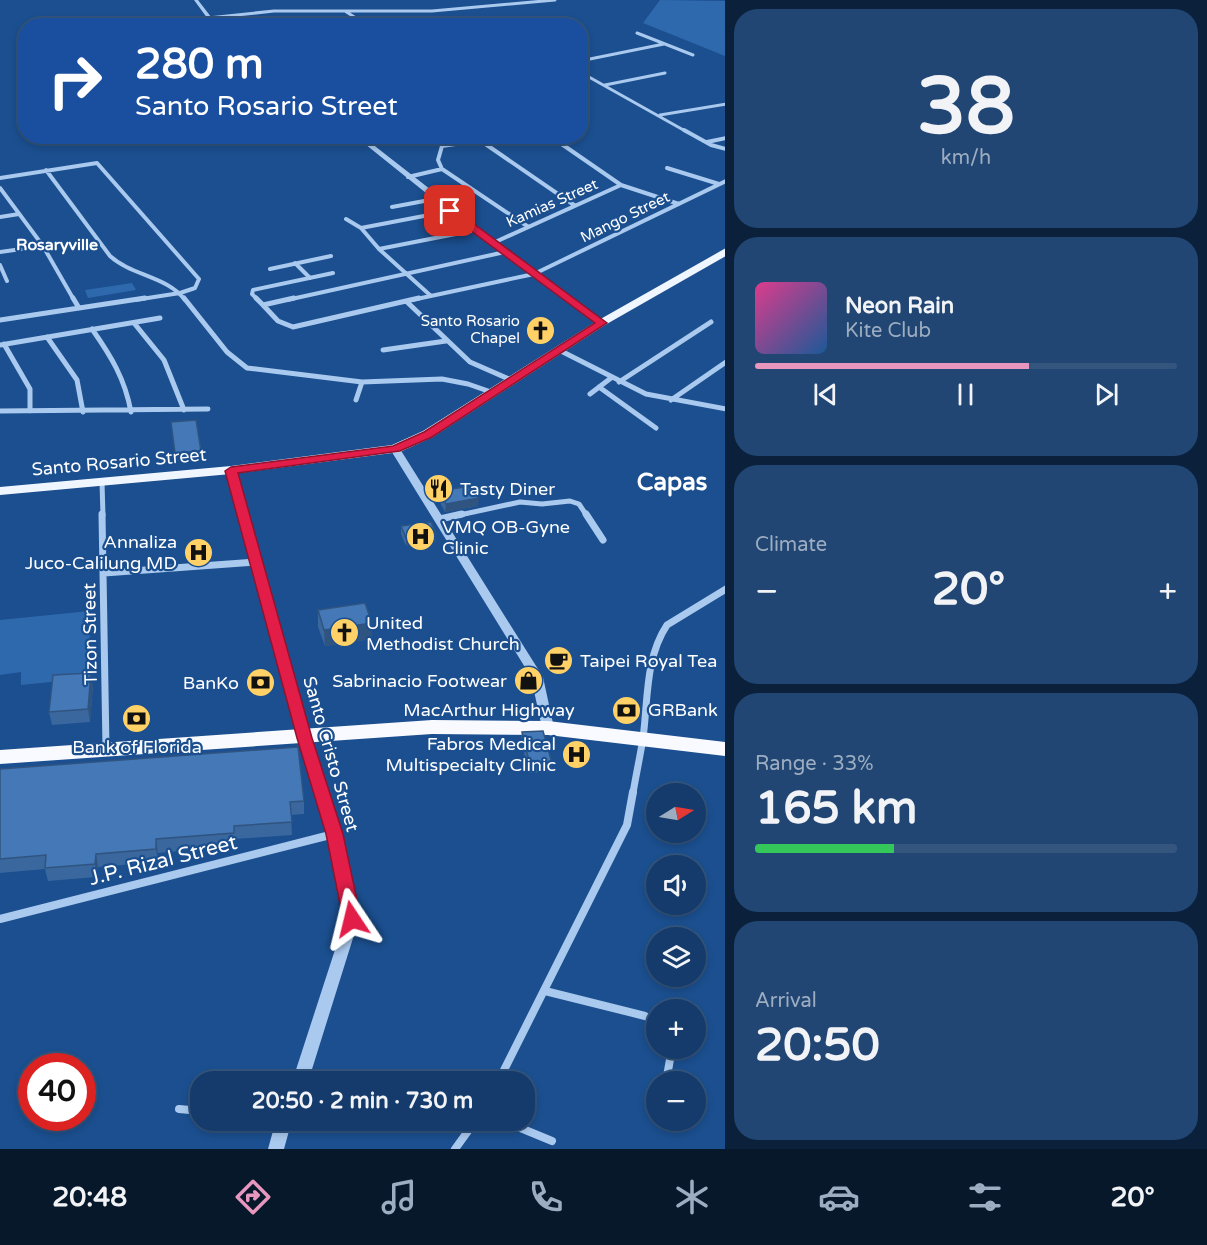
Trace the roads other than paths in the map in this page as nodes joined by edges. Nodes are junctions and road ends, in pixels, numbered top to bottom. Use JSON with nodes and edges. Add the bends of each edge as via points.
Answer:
{"nodes":[{"id":1,"x":196,"y":0,"type":"edge"},
{"id":2,"x":555,"y":0,"type":"edge"},
{"id":3,"x":344,"y":11,"type":"junction"},
{"id":4,"x":208,"y":18,"type":"joint"},
{"id":5,"x":355,"y":18,"type":"edge"},
{"id":6,"x":637,"y":33,"type":"dead end"},
{"id":7,"x":664,"y":44,"type":"junction"},
{"id":8,"x":693,"y":55,"type":"dead end"},
{"id":9,"x":588,"y":59,"type":"edge"},
{"id":10,"x":665,"y":73,"type":"dead end"},
{"id":11,"x":588,"y":76,"type":"edge"},
{"id":12,"x":604,"y":85,"type":"junction"},
{"id":13,"x":725,"y":104,"type":"edge"},
{"id":14,"x":660,"y":115,"type":"junction"},
{"id":15,"x":725,"y":138,"type":"edge"},
{"id":16,"x":706,"y":142,"type":"junction"},
{"id":17,"x":366,"y":144,"type":"edge"},
{"id":18,"x":455,"y":144,"type":"edge"},
{"id":19,"x":486,"y":144,"type":"edge"},
{"id":20,"x":562,"y":144,"type":"edge"},
{"id":21,"x":725,"y":149,"type":"edge"},
{"id":22,"x":667,"y":168,"type":"dead end"},
{"id":23,"x":442,"y":169,"type":"junction"},
{"id":24,"x":46,"y":170,"type":"junction"},
{"id":25,"x":408,"y":177,"type":"junction"},
{"id":26,"x":0,"y":178,"type":"edge"},
{"id":27,"x":725,"y":181,"type":"edge"},
{"id":28,"x":719,"y":184,"type":"junction"},
{"id":29,"x":621,"y":185,"type":"junction"},
{"id":30,"x":0,"y":188,"type":"edge"},
{"id":31,"x":6,"y":197,"type":"junction"},
{"id":32,"x":0,"y":198,"type":"edge"},
{"id":33,"x":435,"y":199,"type":"junction"},
{"id":34,"x":679,"y":204,"type":"junction"},
{"id":35,"x":574,"y":205,"type":"junction"},
{"id":36,"x":392,"y":207,"type":"dead end"},
{"id":37,"x":450,"y":211,"type":"junction"},
{"id":38,"x":19,"y":214,"type":"junction"},
{"id":39,"x":0,"y":218,"type":"edge"},
{"id":40,"x":346,"y":219,"type":"dead end"},
{"id":41,"x":527,"y":226,"type":"junction"},
{"id":42,"x":361,"y":228,"type":"junction"},
{"id":43,"x":476,"y":231,"type":"junction"},
{"id":44,"x":494,"y":243,"type":"junction"},
{"id":45,"x":43,"y":246,"type":"junction"},
{"id":46,"x":379,"y":249,"type":"junction"},
{"id":47,"x":0,"y":252,"type":"edge"},
{"id":48,"x":505,"y":252,"type":"junction"},
{"id":49,"x":725,"y":252,"type":"edge"},
{"id":50,"x":331,"y":256,"type":"dead end"},
{"id":51,"x":295,"y":264,"type":"junction"},
{"id":52,"x":0,"y":265,"type":"edge"},
{"id":53,"x":270,"y":269,"type":"dead end"},
{"id":54,"x":333,"y":273,"type":"dead end"},
{"id":55,"x":405,"y":273,"type":"junction"},
{"id":56,"x":534,"y":274,"type":"junction"},
{"id":57,"x":310,"y":278,"type":"junction"},
{"id":58,"x":7,"y":281,"type":"dead end"},
{"id":59,"x":180,"y":293,"type":"junction"},
{"id":60,"x":431,"y":296,"type":"junction"},
{"id":61,"x":406,"y":301,"type":"junction"},
{"id":62,"x":263,"y":305,"type":"junction"},
{"id":63,"x":79,"y":308,"type":"junction"},
{"id":64,"x":160,"y":318,"type":"dead end"},
{"id":65,"x":0,"y":320,"type":"edge"},
{"id":66,"x":711,"y":322,"type":"dead end"},
{"id":67,"x":134,"y":323,"type":"junction"},
{"id":68,"x":601,"y":323,"type":"junction"},
{"id":69,"x":92,"y":329,"type":"junction"},
{"id":70,"x":47,"y":336,"type":"junction"},
{"id":71,"x":446,"y":341,"type":"junction"},
{"id":72,"x":2,"y":344,"type":"edge"},
{"id":73,"x":383,"y":350,"type":"dead end"},
{"id":74,"x":559,"y":350,"type":"junction"},
{"id":75,"x":725,"y":363,"type":"edge"},
{"id":76,"x":611,"y":378,"type":"junction"},
{"id":77,"x":511,"y":380,"type":"junction"},
{"id":78,"x":362,"y":382,"type":"junction"},
{"id":79,"x":619,"y":382,"type":"junction"},
{"id":80,"x":599,"y":387,"type":"junction"},
{"id":81,"x":491,"y":392,"type":"junction"},
{"id":82,"x":590,"y":394,"type":"dead end"},
{"id":83,"x":356,"y":400,"type":"dead end"},
{"id":84,"x":671,"y":400,"type":"junction"},
{"id":85,"x":208,"y":409,"type":"dead end"},
{"id":86,"x":184,"y":410,"type":"junction"},
{"id":87,"x":725,"y":410,"type":"edge"},
{"id":88,"x":0,"y":411,"type":"edge"},
{"id":89,"x":30,"y":411,"type":"junction"},
{"id":90,"x":83,"y":412,"type":"junction"},
{"id":91,"x":132,"y":412,"type":"junction"},
{"id":92,"x":656,"y":428,"type":"dead end"},
{"id":93,"x":396,"y":449,"type":"junction"},
{"id":94,"x":231,"y":471,"type":"junction"},
{"id":95,"x":102,"y":482,"type":"junction"},
{"id":96,"x":0,"y":491,"type":"edge"},
{"id":97,"x":440,"y":519,"type":"junction"},
{"id":98,"x":603,"y":540,"type":"dead end"},
{"id":99,"x":257,"y":562,"type":"junction"},
{"id":100,"x":104,"y":573,"type":"junction"},
{"id":101,"x":725,"y":590,"type":"edge"},
{"id":102,"x":548,"y":728,"type":"junction"},
{"id":103,"x":304,"y":738,"type":"junction"},
{"id":104,"x":643,"y":738,"type":"junction"},
{"id":105,"x":725,"y":749,"type":"edge"},
{"id":106,"x":106,"y":750,"type":"junction"},
{"id":107,"x":0,"y":758,"type":"edge"},
{"id":108,"x":334,"y":834,"type":"junction"},
{"id":109,"x":0,"y":919,"type":"edge"},
{"id":110,"x":545,"y":991,"type":"junction"},
{"id":111,"x":646,"y":1016,"type":"edge"},
{"id":112,"x":304,"y":1071,"type":"edge"},
{"id":113,"x":504,"y":1071,"type":"edge"},
{"id":114,"x":179,"y":1108,"type":"dead end"},
{"id":115,"x":190,"y":1109,"type":"edge"},
{"id":116,"x":281,"y":1131,"type":"edge"},
{"id":117,"x":468,"y":1131,"type":"edge"},
{"id":118,"x":528,"y":1131,"type":"edge"},
{"id":119,"x":552,"y":1141,"type":"dead end"},
{"id":120,"x":276,"y":1149,"type":"edge"},
{"id":121,"x":455,"y":1149,"type":"edge"}],
"edges":[{"from":1,"to":4,"type":"street"},
{"from":2,"to":3,"type":"street","via":[[442,10]]},
{"from":3,"to":4,"type":"street","via":[[274,11]]},
{"from":3,"to":5,"type":"street"},
{"from":6,"to":7,"type":"street"},
{"from":7,"to":8,"type":"street"},
{"from":7,"to":9,"type":"street"},
{"from":10,"to":12,"type":"street"},
{"from":11,"to":12,"type":"street"},
{"from":12,"to":14,"type":"street"},
{"from":13,"to":14,"type":"street"},
{"from":14,"to":16,"type":"street"},
{"from":15,"to":16,"type":"street"},
{"from":16,"to":21,"type":"street"},
{"from":17,"to":25,"type":"street"},
{"from":18,"to":23,"type":"street","via":[[442,146],[438,160]]},
{"from":19,"to":35,"type":"street"},
{"from":20,"to":29,"type":"street"},
{"from":22,"to":28,"type":"street"},
{"from":23,"to":25,"type":"street"},
{"from":23,"to":41,"type":"street"},
{"from":24,"to":26,"type":"street"},
{"from":24,"to":59,"type":"street","via":[[110,256],[121,266]]},
{"from":24,"to":59,"type":"street","via":[[90,162],[101,165],[198,279],[195,288]]},
{"from":25,"to":33,"type":"street"},
{"from":27,"to":28,"type":"street","name":"Mango Street"},
{"from":28,"to":34,"type":"street","name":"Mango Street"},
{"from":29,"to":34,"type":"street"},
{"from":29,"to":35,"type":"street","name":"Kamias Street"},
{"from":30,"to":31,"type":"street"},
{"from":31,"to":32,"type":"street"},
{"from":31,"to":38,"type":"street"},
{"from":33,"to":36,"type":"street"},
{"from":33,"to":37,"type":"street"},
{"from":34,"to":56,"type":"street","name":"Mango Street"},
{"from":35,"to":41,"type":"street","name":"Kamias Street"},
{"from":37,"to":42,"type":"street"},
{"from":37,"to":43,"type":"street"},
{"from":38,"to":39,"type":"street"},
{"from":38,"to":45,"type":"street"},
{"from":40,"to":42,"type":"street"},
{"from":41,"to":44,"type":"street","name":"Kamias Street"},
{"from":42,"to":46,"type":"street"},
{"from":43,"to":44,"type":"street"},
{"from":43,"to":46,"type":"street"},
{"from":44,"to":48,"type":"street"},
{"from":45,"to":47,"type":"street"},
{"from":45,"to":63,"type":"street"},
{"from":46,"to":55,"type":"street"},
{"from":48,"to":55,"type":"street"},
{"from":48,"to":56,"type":"street"},
{"from":49,"to":68,"type":"main road","name":"Santo Rosario Street"},
{"from":50,"to":51,"type":"street"},
{"from":51,"to":53,"type":"street"},
{"from":51,"to":57,"type":"street"},
{"from":52,"to":58,"type":"street"},
{"from":54,"to":57,"type":"street"},
{"from":55,"to":60,"type":"street"},
{"from":55,"to":62,"type":"street"},
{"from":56,"to":60,"type":"street","name":"Mango Street"},
{"from":56,"to":68,"type":"street"},
{"from":57,"to":62,"type":"street","via":[[253,290],[252,294]]},
{"from":59,"to":63,"type":"street"},
{"from":59,"to":78,"type":"street","via":[[227,352],[247,368]]},
{"from":60,"to":61,"type":"street","name":"Mango Street"},
{"from":61,"to":62,"type":"street","name":"Mango Street","via":[[293,327],[278,321]]},
{"from":61,"to":71,"type":"street"},
{"from":63,"to":65,"type":"street"},
{"from":64,"to":67,"type":"street"},
{"from":66,"to":79,"type":"street"},
{"from":67,"to":69,"type":"street"},
{"from":67,"to":86,"type":"street","via":[[164,360]]},
{"from":68,"to":74,"type":"main road","name":"Santo Rosario Street"},
{"from":69,"to":70,"type":"street"},
{"from":69,"to":91,"type":"street","via":[[120,369]]},
{"from":70,"to":72,"type":"street"},
{"from":70,"to":90,"type":"street","via":[[76,380]]},
{"from":71,"to":73,"type":"street"},
{"from":71,"to":77,"type":"street","via":[[478,368]]},
{"from":72,"to":89,"type":"street","via":[[30,389]]},
{"from":74,"to":76,"type":"street"},
{"from":74,"to":77,"type":"main road","name":"Santo Rosario Street"},
{"from":75,"to":84,"type":"street"},
{"from":76,"to":79,"type":"street"},
{"from":76,"to":80,"type":"street"},
{"from":77,"to":81,"type":"main road","name":"Santo Rosario Street"},
{"from":78,"to":81,"type":"street","via":[[442,379]]},
{"from":78,"to":83,"type":"street"},
{"from":79,"to":84,"type":"street"},
{"from":80,"to":82,"type":"street"},
{"from":80,"to":92,"type":"street"},
{"from":81,"to":93,"type":"main road","name":"Santo Rosario Street","via":[[428,434]]},
{"from":84,"to":87,"type":"street"},
{"from":85,"to":86,"type":"street"},
{"from":86,"to":91,"type":"street"},
{"from":88,"to":89,"type":"street"},
{"from":89,"to":90,"type":"street"},
{"from":90,"to":91,"type":"street"},
{"from":93,"to":94,"type":"main road","name":"Santo Rosario Street"},
{"from":93,"to":97,"type":"street"},
{"from":94,"to":95,"type":"main road","name":"Santo Rosario Street"},
{"from":94,"to":99,"type":"street","name":"Santo Cristo Street"},
{"from":95,"to":96,"type":"main road","name":"Santo Rosario Street"},
{"from":95,"to":100,"type":"street","name":"Tizon Street"},
{"from":97,"to":98,"type":"street","via":[[520,502],[570,501],[579,504]]},
{"from":97,"to":102,"type":"street","via":[[537,677]]},
{"from":99,"to":100,"type":"street"},
{"from":99,"to":103,"type":"street","name":"Santo Cristo Street"},
{"from":100,"to":106,"type":"street","name":"Tizon Street"},
{"from":101,"to":104,"type":"street","via":[[667,625],[661,634],[650,670]]},
{"from":102,"to":103,"type":"highway","name":"MacArthur Highway","via":[[432,727]]},
{"from":102,"to":104,"type":"highway","name":"MacArthur Highway"},
{"from":103,"to":106,"type":"highway","name":"MacArthur Highway"},
{"from":103,"to":108,"type":"street","name":"Santo Cristo Street"},
{"from":104,"to":105,"type":"highway","name":"MacArthur Highway"},
{"from":104,"to":110,"type":"street","via":[[627,825]]},
{"from":106,"to":107,"type":"highway","name":"MacArthur Highway"},
{"from":108,"to":109,"type":"street","name":"J.P. Rizal Street"},
{"from":108,"to":112,"type":"street","name":"Santo Cristo Street","via":[[352,919]]},
{"from":110,"to":111,"type":"street"},
{"from":110,"to":113,"type":"street"},
{"from":114,"to":115,"type":"street"},
{"from":116,"to":120,"type":"street"},
{"from":117,"to":121,"type":"street"},
{"from":118,"to":119,"type":"street"}]}
